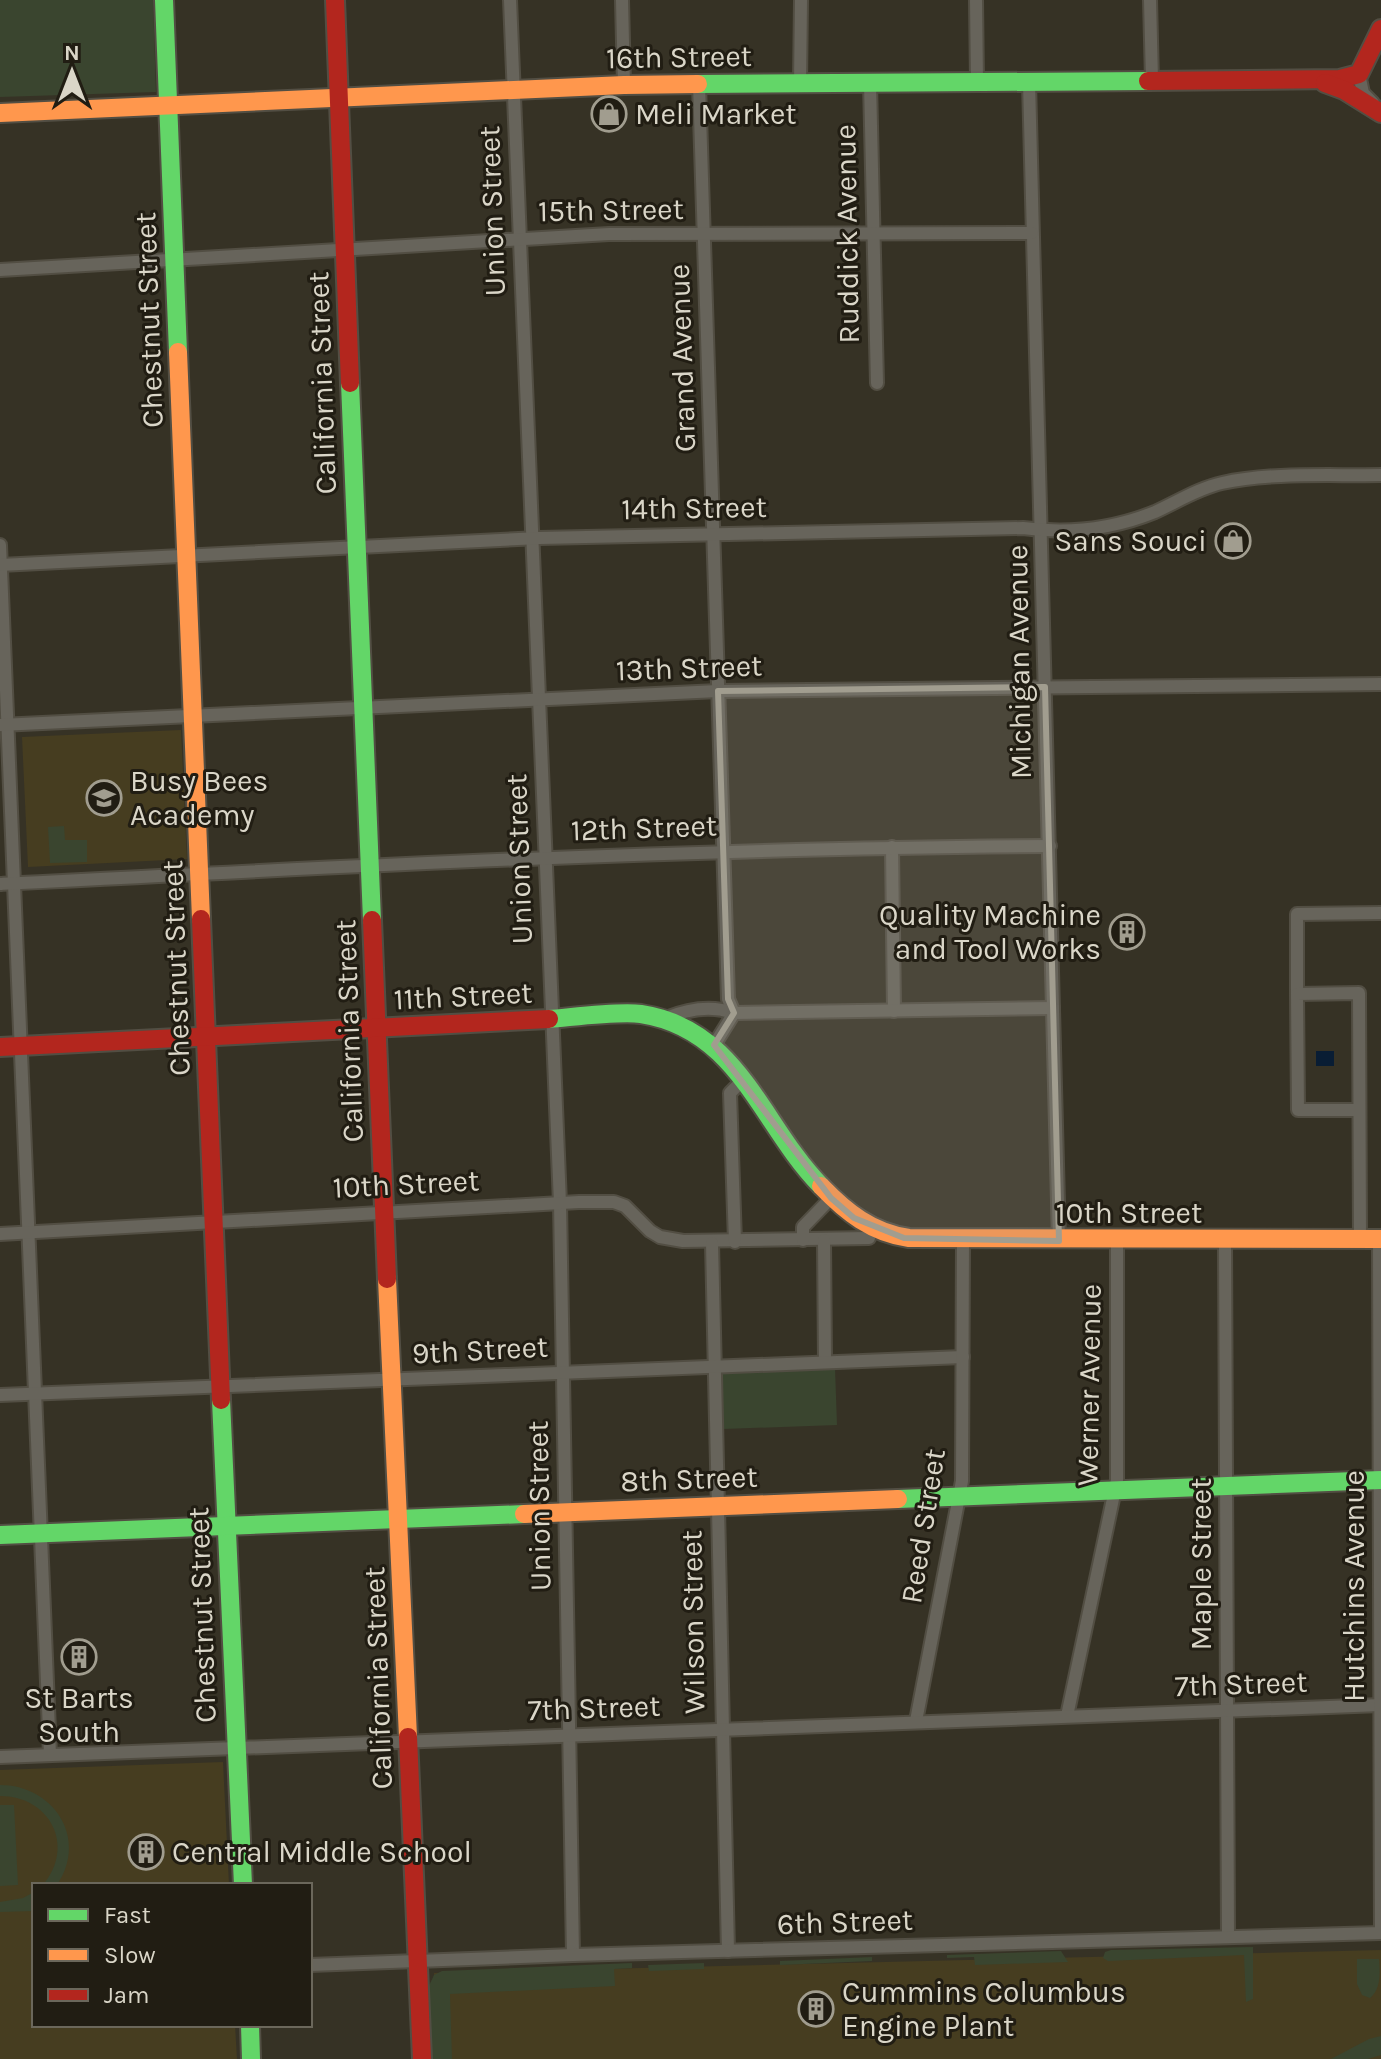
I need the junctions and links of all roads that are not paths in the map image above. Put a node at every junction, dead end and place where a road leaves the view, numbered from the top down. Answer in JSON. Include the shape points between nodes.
{"nodes":[{"id":1,"x":164,"y":0,"type":"edge"},
{"id":2,"x":335,"y":0,"type":"edge"},
{"id":3,"x":510,"y":0,"type":"edge"},
{"id":4,"x":622,"y":0,"type":"edge"},
{"id":5,"x":801,"y":0,"type":"edge"},
{"id":6,"x":976,"y":0,"type":"edge"},
{"id":7,"x":1150,"y":0,"type":"edge"},
{"id":8,"x":1381,"y":29,"type":"edge"},
{"id":9,"x":1359,"y":74,"type":"junction"},
{"id":10,"x":1315,"y":79,"type":"junction"},
{"id":11,"x":1152,"y":80,"type":"junction"},
{"id":12,"x":977,"y":82,"type":"junction"},
{"id":13,"x":1029,"y":82,"type":"junction"},
{"id":14,"x":870,"y":83,"type":"junction"},
{"id":15,"x":699,"y":84,"type":"junction"},
{"id":16,"x":800,"y":84,"type":"junction"},
{"id":17,"x":624,"y":85,"type":"junction"},
{"id":18,"x":513,"y":90,"type":"junction"},
{"id":19,"x":339,"y":99,"type":"junction"},
{"id":20,"x":169,"y":106,"type":"junction"},
{"id":21,"x":1381,"y":112,"type":"edge"},
{"id":22,"x":0,"y":113,"type":"edge"},
{"id":23,"x":873,"y":232,"type":"junction"},
{"id":24,"x":703,"y":233,"type":"junction"},
{"id":25,"x":1032,"y":233,"type":"junction"},
{"id":26,"x":519,"y":238,"type":"junction"},
{"id":27,"x":345,"y":249,"type":"junction"},
{"id":28,"x":175,"y":260,"type":"junction"},
{"id":29,"x":0,"y":270,"type":"edge"},
{"id":30,"x":877,"y":383,"type":"dead end"},
{"id":31,"x":1381,"y":475,"type":"edge"},
{"id":32,"x":1041,"y":530,"type":"junction"},
{"id":33,"x":714,"y":533,"type":"junction"},
{"id":34,"x":531,"y":538,"type":"junction"},
{"id":35,"x":0,"y":545,"type":"edge"},
{"id":36,"x":357,"y":548,"type":"junction"},
{"id":37,"x":187,"y":555,"type":"junction"},
{"id":38,"x":0,"y":565,"type":"edge"},
{"id":39,"x":1381,"y":684,"type":"edge"},
{"id":40,"x":1045,"y":687,"type":"junction"},
{"id":41,"x":718,"y":691,"type":"junction"},
{"id":42,"x":539,"y":699,"type":"junction"},
{"id":43,"x":363,"y":708,"type":"junction"},
{"id":44,"x":194,"y":715,"type":"junction"},
{"id":45,"x":4,"y":725,"type":"edge"},
{"id":46,"x":1050,"y":846,"type":"junction"},
{"id":47,"x":892,"y":847,"type":"junction"},
{"id":48,"x":723,"y":851,"type":"junction"},
{"id":49,"x":545,"y":857,"type":"junction"},
{"id":50,"x":370,"y":865,"type":"junction"},
{"id":51,"x":200,"y":874,"type":"junction"},
{"id":52,"x":7,"y":883,"type":"edge"},
{"id":53,"x":1381,"y":913,"type":"edge"},
{"id":54,"x":1297,"y":994,"type":"junction"},
{"id":55,"x":1053,"y":1008,"type":"junction"},
{"id":56,"x":894,"y":1011,"type":"junction"},
{"id":57,"x":734,"y":1013,"type":"junction"},
{"id":58,"x":666,"y":1018,"type":"junction"},
{"id":59,"x":552,"y":1019,"type":"junction"},
{"id":60,"x":378,"y":1028,"type":"junction"},
{"id":61,"x":207,"y":1036,"type":"junction"},
{"id":62,"x":714,"y":1045,"type":"junction"},
{"id":63,"x":20,"y":1046,"type":"junction"},
{"id":64,"x":0,"y":1047,"type":"edge"},
{"id":65,"x":744,"y":1079,"type":"junction"},
{"id":66,"x":1359,"y":1110,"type":"junction"},
{"id":67,"x":831,"y":1198,"type":"junction"},
{"id":68,"x":560,"y":1203,"type":"junction"},
{"id":69,"x":384,"y":1213,"type":"junction"},
{"id":70,"x":214,"y":1222,"type":"junction"},
{"id":71,"x":27,"y":1232,"type":"junction"},
{"id":72,"x":0,"y":1234,"type":"edge"},
{"id":73,"x":874,"y":1235,"type":"junction"},
{"id":74,"x":1373,"y":1239,"type":"edge"},
{"id":75,"x":803,"y":1240,"type":"junction"},
{"id":76,"x":824,"y":1240,"type":"junction"},
{"id":77,"x":963,"y":1240,"type":"junction"},
{"id":78,"x":1225,"y":1240,"type":"junction"},
{"id":79,"x":1059,"y":1241,"type":"junction"},
{"id":80,"x":1117,"y":1241,"type":"junction"},
{"id":81,"x":735,"y":1242,"type":"junction"},
{"id":82,"x":712,"y":1243,"type":"junction"},
{"id":83,"x":963,"y":1357,"type":"junction"},
{"id":84,"x":825,"y":1362,"type":"junction"},
{"id":85,"x":715,"y":1367,"type":"junction"},
{"id":86,"x":563,"y":1372,"type":"junction"},
{"id":87,"x":393,"y":1380,"type":"junction"},
{"id":88,"x":222,"y":1387,"type":"junction"},
{"id":89,"x":36,"y":1394,"type":"junction"},
{"id":90,"x":0,"y":1395,"type":"edge"},
{"id":91,"x":1380,"y":1480,"type":"edge"},
{"id":92,"x":1227,"y":1486,"type":"junction"},
{"id":93,"x":1115,"y":1491,"type":"junction"},
{"id":94,"x":958,"y":1497,"type":"junction"},
{"id":95,"x":718,"y":1506,"type":"junction"},
{"id":96,"x":564,"y":1512,"type":"junction"},
{"id":97,"x":400,"y":1519,"type":"junction"},
{"id":98,"x":227,"y":1526,"type":"junction"},
{"id":99,"x":41,"y":1534,"type":"junction"},
{"id":100,"x":0,"y":1535,"type":"edge"},
{"id":101,"x":1381,"y":1705,"type":"edge"},
{"id":102,"x":1228,"y":1710,"type":"junction"},
{"id":103,"x":1067,"y":1716,"type":"junction"},
{"id":104,"x":916,"y":1721,"type":"junction"},
{"id":105,"x":723,"y":1729,"type":"junction"},
{"id":106,"x":569,"y":1735,"type":"junction"},
{"id":107,"x":409,"y":1742,"type":"junction"},
{"id":108,"x":235,"y":1747,"type":"junction"},
{"id":109,"x":50,"y":1755,"type":"junction"},
{"id":110,"x":0,"y":1757,"type":"edge"},
{"id":111,"x":243,"y":1883,"type":"edge"},
{"id":112,"x":1381,"y":1933,"type":"edge"},
{"id":113,"x":1228,"y":1937,"type":"junction"},
{"id":114,"x":728,"y":1951,"type":"junction"},
{"id":115,"x":573,"y":1955,"type":"junction"},
{"id":116,"x":417,"y":1961,"type":"junction"},
{"id":117,"x":312,"y":1965,"type":"edge"},
{"id":118,"x":250,"y":2027,"type":"edge"},
{"id":119,"x":251,"y":2059,"type":"edge"},
{"id":120,"x":422,"y":2059,"type":"edge"}],
"edges":[{"from":1,"to":20,"type":"street","name":"Chestnut Street"},
{"from":2,"to":19,"type":"street","name":"California Street"},
{"from":3,"to":18,"type":"street","name":"Union Street"},
{"from":4,"to":17,"type":"street"},
{"from":5,"to":16,"type":"street"},
{"from":6,"to":12,"type":"street"},
{"from":7,"to":11,"type":"street"},
{"from":8,"to":9,"type":"street"},
{"from":9,"to":10,"type":"street","name":"16th Street"},
{"from":9,"to":21,"type":"street","via":[[1363,93]]},
{"from":10,"to":11,"type":"street","name":"16th Street"},
{"from":10,"to":21,"type":"street"},
{"from":11,"to":13,"type":"street","name":"16th Street"},
{"from":12,"to":13,"type":"street","name":"16th Street"},
{"from":12,"to":14,"type":"street","name":"16th Street"},
{"from":13,"to":25,"type":"street","name":"Michigan Avenue"},
{"from":14,"to":16,"type":"street","name":"16th Street"},
{"from":14,"to":23,"type":"street","name":"Ruddick Avenue"},
{"from":15,"to":16,"type":"street","name":"16th Street"},
{"from":15,"to":17,"type":"street","name":"16th Street"},
{"from":15,"to":24,"type":"street","name":"Grand Avenue"},
{"from":17,"to":18,"type":"street","name":"16th Street"},
{"from":18,"to":19,"type":"street","name":"16th Street"},
{"from":18,"to":26,"type":"street","name":"Union Street"},
{"from":19,"to":20,"type":"street","name":"16th Street"},
{"from":19,"to":27,"type":"street","name":"California Street"},
{"from":20,"to":22,"type":"street","name":"16th Street"},
{"from":20,"to":28,"type":"street","name":"Chestnut Street"},
{"from":23,"to":24,"type":"street","name":"15th Street"},
{"from":23,"to":25,"type":"street","name":"15th Street"},
{"from":23,"to":30,"type":"street","name":"Ruddick Avenue"},
{"from":24,"to":26,"type":"street","name":"15th Street"},
{"from":24,"to":33,"type":"street","name":"Grand Avenue"},
{"from":25,"to":32,"type":"street","name":"Michigan Avenue"},
{"from":26,"to":27,"type":"street","name":"15th Street"},
{"from":26,"to":34,"type":"street","name":"Union Street"},
{"from":27,"to":28,"type":"street","name":"15th Street"},
{"from":27,"to":36,"type":"street","name":"California Street"},
{"from":28,"to":29,"type":"street","name":"15th Street"},
{"from":28,"to":37,"type":"street","name":"Chestnut Street"},
{"from":31,"to":32,"type":"street","name":"14th Street","via":[[1223,483],[1126,521]]},
{"from":32,"to":33,"type":"street","name":"14th Street"},
{"from":32,"to":40,"type":"street","name":"Michigan Avenue"},
{"from":33,"to":34,"type":"street","name":"14th Street"},
{"from":33,"to":41,"type":"street","name":"Grand Avenue"},
{"from":34,"to":36,"type":"street","name":"14th Street"},
{"from":34,"to":42,"type":"street","name":"Union Street"},
{"from":35,"to":38,"type":"street"},
{"from":36,"to":37,"type":"street","name":"14th Street"},
{"from":36,"to":43,"type":"street","name":"California Street"},
{"from":37,"to":38,"type":"street","name":"14th Street"},
{"from":37,"to":44,"type":"street","name":"Chestnut Street"},
{"from":38,"to":45,"type":"street"},
{"from":39,"to":40,"type":"street","name":"13th Street"},
{"from":40,"to":41,"type":"street","name":"13th Street"},
{"from":40,"to":46,"type":"street","name":"Michigan Avenue"},
{"from":41,"to":42,"type":"street","name":"13th Street"},
{"from":41,"to":48,"type":"street","name":"Grand Avenue"},
{"from":42,"to":43,"type":"street","name":"13th Street"},
{"from":42,"to":49,"type":"street","name":"Union Street"},
{"from":43,"to":44,"type":"street","name":"13th Street"},
{"from":43,"to":50,"type":"street","name":"California Street"},
{"from":44,"to":45,"type":"street","name":"13th Street"},
{"from":44,"to":51,"type":"street","name":"Chestnut Street"},
{"from":45,"to":52,"type":"street"},
{"from":46,"to":47,"type":"street","name":"12th Street"},
{"from":46,"to":55,"type":"street","name":"Michigan Avenue"},
{"from":47,"to":48,"type":"street","name":"12th Street"},
{"from":47,"to":56,"type":"street"},
{"from":48,"to":49,"type":"street","name":"12th Street"},
{"from":48,"to":57,"type":"street","name":"Grand Avenue","via":[[728,999]]},
{"from":49,"to":50,"type":"street","name":"12th Street"},
{"from":49,"to":59,"type":"street","name":"Union Street"},
{"from":50,"to":51,"type":"street","name":"12th Street"},
{"from":50,"to":60,"type":"street","name":"California Street"},
{"from":51,"to":52,"type":"street","name":"12th Street"},
{"from":51,"to":61,"type":"street","name":"Chestnut Street"},
{"from":52,"to":63,"type":"street"},
{"from":53,"to":54,"type":"street","via":[[1297,914]]},
{"from":54,"to":66,"type":"street","via":[[1298,1110]]},
{"from":54,"to":66,"type":"street","name":"Hutchins Avenue","via":[[1359,993]]},
{"from":55,"to":56,"type":"street","name":"11th Street"},
{"from":55,"to":79,"type":"street","name":"Michigan Avenue"},
{"from":56,"to":57,"type":"street","name":"11th Street"},
{"from":57,"to":58,"type":"street","name":"11th Street","via":[[719,1008],[685,1010]]},
{"from":57,"to":62,"type":"street"},
{"from":58,"to":59,"type":"street","name":"11th Street","via":[[640,1014]]},
{"from":58,"to":62,"type":"street"},
{"from":59,"to":60,"type":"street","name":"11th Street"},
{"from":59,"to":68,"type":"street","name":"Union Street"},
{"from":60,"to":61,"type":"street","name":"11th Street"},
{"from":60,"to":69,"type":"street","name":"California Street"},
{"from":61,"to":63,"type":"street","name":"11th Street"},
{"from":61,"to":70,"type":"street","name":"Chestnut Street"},
{"from":62,"to":65,"type":"street"},
{"from":63,"to":64,"type":"street","name":"11th Street"},
{"from":63,"to":71,"type":"street"},
{"from":65,"to":67,"type":"street"},
{"from":65,"to":81,"type":"street","via":[[730,1093]]},
{"from":66,"to":74,"type":"street","name":"Hutchins Avenue"},
{"from":67,"to":73,"type":"street"},
{"from":67,"to":75,"type":"street","via":[[803,1227]]},
{"from":68,"to":69,"type":"street","name":"10th Street"},
{"from":68,"to":82,"type":"street","name":"10th Street","via":[[614,1202],[660,1237]]},
{"from":68,"to":86,"type":"street","name":"Union Street"},
{"from":69,"to":70,"type":"street","name":"10th Street"},
{"from":69,"to":87,"type":"street","name":"California Street"},
{"from":70,"to":71,"type":"street","name":"10th Street"},
{"from":70,"to":88,"type":"street","name":"Chestnut Street"},
{"from":71,"to":72,"type":"street","name":"10th Street"},
{"from":71,"to":89,"type":"street"},
{"from":73,"to":76,"type":"street","name":"10th Street"},
{"from":73,"to":77,"type":"street","name":"10th Street"},
{"from":74,"to":78,"type":"street","name":"10th Street"},
{"from":74,"to":91,"type":"street","name":"Hutchins Avenue"},
{"from":75,"to":76,"type":"street","name":"10th Street"},
{"from":75,"to":81,"type":"street","name":"10th Street"},
{"from":76,"to":84,"type":"street"},
{"from":77,"to":79,"type":"street","name":"10th Street"},
{"from":77,"to":83,"type":"street","name":"Reed Street"},
{"from":78,"to":80,"type":"street","name":"10th Street"},
{"from":78,"to":92,"type":"street","name":"Maple Street"},
{"from":79,"to":80,"type":"street","name":"10th Street"},
{"from":80,"to":93,"type":"street","name":"Werner Avenue"},
{"from":81,"to":82,"type":"street","name":"10th Street"},
{"from":82,"to":85,"type":"street","name":"Wilson Street"},
{"from":83,"to":84,"type":"street","name":"9th Street"},
{"from":83,"to":94,"type":"street","name":"Reed Street"},
{"from":84,"to":85,"type":"street","name":"9th Street"},
{"from":85,"to":86,"type":"street","name":"9th Street"},
{"from":85,"to":95,"type":"street","name":"Wilson Street"},
{"from":86,"to":87,"type":"street","name":"9th Street"},
{"from":86,"to":96,"type":"street","name":"Union Street"},
{"from":87,"to":88,"type":"street","name":"9th Street"},
{"from":87,"to":97,"type":"street","name":"California Street"},
{"from":88,"to":89,"type":"street","name":"9th Street"},
{"from":88,"to":98,"type":"street","name":"Chestnut Street"},
{"from":89,"to":90,"type":"street","name":"9th Street"},
{"from":89,"to":99,"type":"street"},
{"from":91,"to":92,"type":"street","name":"8th Street"},
{"from":91,"to":101,"type":"street","name":"Hutchins Avenue"},
{"from":92,"to":93,"type":"street","name":"8th Street"},
{"from":92,"to":102,"type":"street","name":"Maple Street"},
{"from":93,"to":94,"type":"street","name":"8th Street"},
{"from":93,"to":103,"type":"street","name":"Werner Avenue"},
{"from":94,"to":95,"type":"street","name":"8th Street"},
{"from":94,"to":104,"type":"street","name":"Reed Street"},
{"from":95,"to":96,"type":"street","name":"8th Street"},
{"from":95,"to":105,"type":"street","name":"Wilson Street"},
{"from":96,"to":97,"type":"street","name":"8th Street"},
{"from":96,"to":106,"type":"street","name":"Union Street"},
{"from":97,"to":98,"type":"street","name":"8th Street"},
{"from":97,"to":107,"type":"street","name":"California Street"},
{"from":98,"to":99,"type":"street","name":"8th Street"},
{"from":98,"to":108,"type":"street","name":"Chestnut Street"},
{"from":99,"to":100,"type":"street","name":"8th Street"},
{"from":99,"to":109,"type":"street"},
{"from":101,"to":102,"type":"street","name":"7th Street"},
{"from":101,"to":112,"type":"street","name":"Hutchins Avenue"},
{"from":102,"to":103,"type":"street","name":"7th Street"},
{"from":102,"to":113,"type":"street","name":"Maple Street"},
{"from":103,"to":104,"type":"street","name":"7th Street"},
{"from":104,"to":105,"type":"street","name":"7th Street"},
{"from":105,"to":106,"type":"street","name":"7th Street"},
{"from":105,"to":114,"type":"street","name":"Wilson Street"},
{"from":106,"to":107,"type":"street","name":"7th Street"},
{"from":106,"to":115,"type":"street","name":"Union Street"},
{"from":107,"to":108,"type":"street","name":"7th Street"},
{"from":107,"to":116,"type":"street","name":"California Street"},
{"from":108,"to":109,"type":"street","name":"7th Street"},
{"from":108,"to":111,"type":"street","name":"Chestnut Street"},
{"from":109,"to":110,"type":"street","name":"7th Street"},
{"from":112,"to":113,"type":"street","name":"6th Street"},
{"from":113,"to":114,"type":"street","name":"6th Street"},
{"from":114,"to":115,"type":"street","name":"6th Street"},
{"from":115,"to":116,"type":"street","name":"6th Street"},
{"from":116,"to":117,"type":"street","name":"6th Street"},
{"from":116,"to":120,"type":"street","name":"California Street"},
{"from":118,"to":119,"type":"street"}]}
